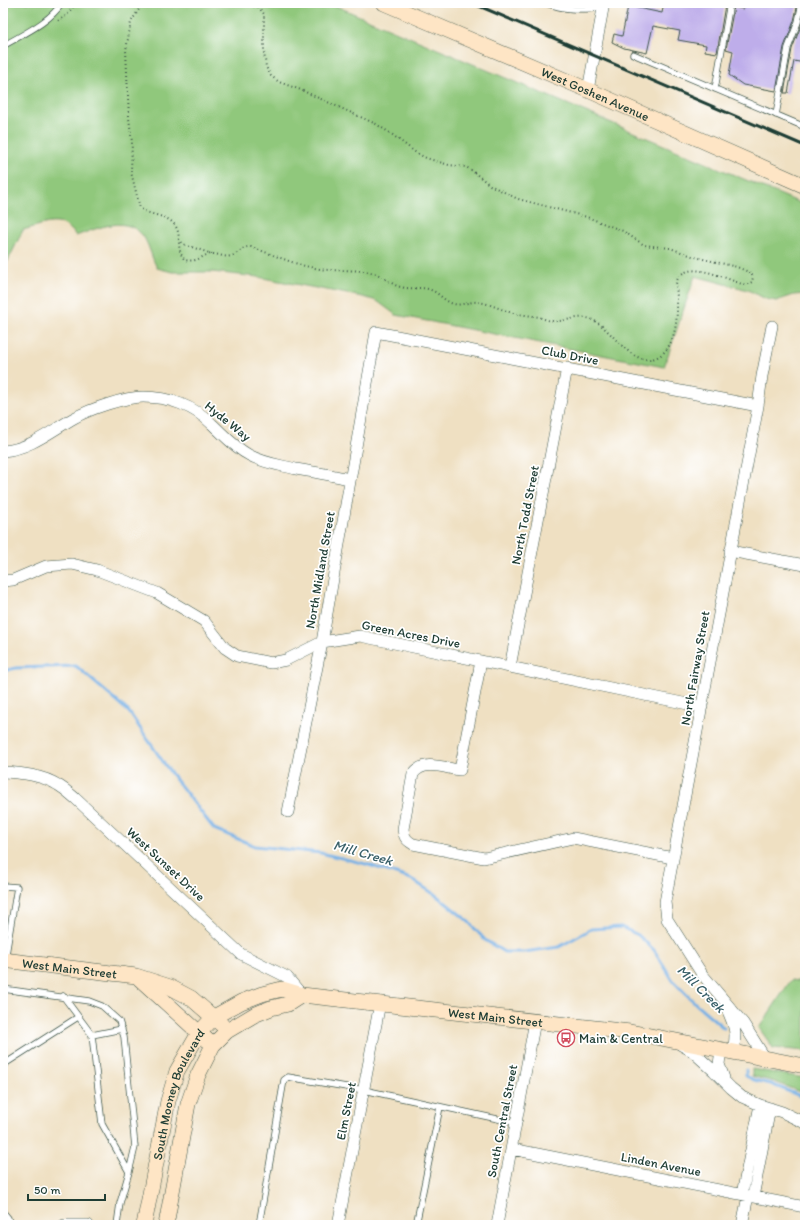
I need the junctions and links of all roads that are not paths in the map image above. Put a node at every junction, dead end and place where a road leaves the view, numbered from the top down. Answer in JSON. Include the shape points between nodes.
{"nodes":[{"id":1,"x":62,"y":3,"type":"edge"},
{"id":2,"x":384,"y":3,"type":"edge"},
{"id":3,"x":546,"y":3,"type":"edge"},
{"id":4,"x":730,"y":3,"type":"edge"},
{"id":5,"x":802,"y":3,"type":"edge"},
{"id":6,"x":603,"y":6,"type":"edge"},
{"id":7,"x":3,"y":46,"type":"edge"},
{"id":8,"x":633,"y":54,"type":"dead end"},
{"id":9,"x":715,"y":89,"type":"junction"},
{"id":10,"x":588,"y":90,"type":"junction"},
{"id":11,"x":776,"y":115,"type":"junction"},
{"id":12,"x":805,"y":127,"type":"edge"},
{"id":13,"x":805,"y":186,"type":"edge"},
{"id":14,"x":772,"y":326,"type":"dead end"},
{"id":15,"x":376,"y":332,"type":"joint"},
{"id":16,"x":566,"y":368,"type":"junction"},
{"id":17,"x":758,"y":406,"type":"junction"},
{"id":18,"x":3,"y":451,"type":"edge"},
{"id":19,"x":350,"y":479,"type":"junction"},
{"id":20,"x":730,"y":551,"type":"junction"},
{"id":21,"x":805,"y":565,"type":"edge"},
{"id":22,"x":3,"y":581,"type":"edge"},
{"id":23,"x":322,"y":642,"type":"junction"},
{"id":24,"x":481,"y":661,"type":"junction"},
{"id":25,"x":510,"y":667,"type":"junction"},
{"id":26,"x":702,"y":707,"type":"junction"},
{"id":27,"x":3,"y":772,"type":"edge"},
{"id":28,"x":288,"y":812,"type":"dead end"},
{"id":29,"x":672,"y":858,"type":"junction"},
{"id":30,"x":3,"y":886,"type":"edge"},
{"id":31,"x":4,"y":960,"type":"edge"},
{"id":32,"x":136,"y":976,"type":"junction"},
{"id":33,"x":3,"y":989,"type":"edge"},
{"id":34,"x":302,"y":995,"type":"junction"},
{"id":35,"x":63,"y":996,"type":"junction"},
{"id":36,"x":723,"y":999,"type":"junction"},
{"id":37,"x":380,"y":1003,"type":"junction"},
{"id":38,"x":78,"y":1017,"type":"junction"},
{"id":39,"x":214,"y":1017,"type":"junction"},
{"id":40,"x":535,"y":1021,"type":"junction"},
{"id":41,"x":122,"y":1029,"type":"junction"},
{"id":42,"x":227,"y":1030,"type":"junction"},
{"id":43,"x":199,"y":1033,"type":"junction"},
{"id":44,"x":92,"y":1034,"type":"junction"},
{"id":45,"x":671,"y":1040,"type":"junction"},
{"id":46,"x":213,"y":1045,"type":"junction"},
{"id":47,"x":727,"y":1051,"type":"junction"},
{"id":48,"x":765,"y":1058,"type":"junction"},
{"id":49,"x":3,"y":1065,"type":"edge"},
{"id":50,"x":805,"y":1066,"type":"edge"},
{"id":51,"x":731,"y":1088,"type":"junction"},
{"id":52,"x":364,"y":1090,"type":"junction"},
{"id":53,"x":440,"y":1107,"type":"junction"},
{"id":54,"x":765,"y":1107,"type":"junction"},
{"id":55,"x":517,"y":1123,"type":"junction"},
{"id":56,"x":805,"y":1123,"type":"edge"},
{"id":57,"x":512,"y":1149,"type":"junction"},
{"id":58,"x":129,"y":1172,"type":"junction"},
{"id":59,"x":748,"y":1195,"type":"junction"},
{"id":60,"x":805,"y":1207,"type":"edge"},
{"id":61,"x":3,"y":1212,"type":"edge"},
{"id":62,"x":9,"y":1225,"type":"edge"},
{"id":63,"x":64,"y":1225,"type":"edge"},
{"id":64,"x":88,"y":1225,"type":"edge"},
{"id":65,"x":117,"y":1225,"type":"edge"},
{"id":66,"x":144,"y":1225,"type":"edge"},
{"id":67,"x":166,"y":1225,"type":"edge"},
{"id":68,"x":258,"y":1225,"type":"edge"},
{"id":69,"x":338,"y":1225,"type":"edge"},
{"id":70,"x":416,"y":1225,"type":"edge"},
{"id":71,"x":499,"y":1225,"type":"edge"},
{"id":72,"x":742,"y":1225,"type":"edge"}],
"edges":[{"from":1,"to":7,"type":"lane","via":[[43,22]]},
{"from":2,"to":10,"type":"street","name":"West Goshen Avenue"},
{"from":3,"to":6,"type":"lane","via":[[568,10]]},
{"from":4,"to":9,"type":"lane"},
{"from":5,"to":11,"type":"lane","via":[[788,48]]},
{"from":6,"to":10,"type":"street"},
{"from":8,"to":9,"type":"lane"},
{"from":9,"to":11,"type":"lane"},
{"from":10,"to":13,"type":"street","name":"West Goshen Avenue"},
{"from":11,"to":12,"type":"lane"},
{"from":14,"to":17,"type":"street","name":"North Fairway Street"},
{"from":15,"to":16,"type":"street","name":"Club Drive"},
{"from":15,"to":19,"type":"street","name":"North Midland Street"},
{"from":16,"to":17,"type":"street","name":"Club Drive"},
{"from":16,"to":25,"type":"street","name":"North Todd Street"},
{"from":17,"to":20,"type":"street","name":"North Fairway Street"},
{"from":18,"to":19,"type":"street","name":"Hyde Way","via":[[26,446],[75,417],[116,401],[143,397],[171,400],[189,407],[250,456],[272,464]]},
{"from":19,"to":23,"type":"street","name":"North Midland Street"},
{"from":20,"to":21,"type":"street"},
{"from":20,"to":26,"type":"street","name":"North Fairway Street"},
{"from":22,"to":23,"type":"street","name":"Green Acres Drive","via":[[13,580],[46,566],[72,564],[97,570],[157,593],[204,621],[225,648],[237,656],[271,663],[292,657]]},
{"from":23,"to":24,"type":"street","name":"Green Acres Drive","via":[[360,636]]},
{"from":23,"to":28,"type":"street","name":"North Midland Street"},
{"from":24,"to":25,"type":"street","name":"Green Acres Drive"},
{"from":24,"to":29,"type":"street","via":[[460,770],[430,765],[422,766],[413,774],[403,829],[408,841],[484,858],[573,838]]},
{"from":25,"to":26,"type":"street","name":"Green Acres Drive"},
{"from":26,"to":29,"type":"street","name":"North Fairway Street"},
{"from":27,"to":34,"type":"street","name":"West Sunset Drive","via":[[18,772],[44,778],[64,789],[241,954],[287,977]]},
{"from":29,"to":36,"type":"street","name":"North Fairway Street","via":[[665,902],[667,919],[702,974]]},
{"from":30,"to":31,"type":"lane","via":[[17,887]]},
{"from":31,"to":32,"type":"street","name":"West Main Street"},
{"from":32,"to":39,"type":"street","name":"West Main Street","via":[[170,987],[191,998]]},
{"from":32,"to":43,"type":"street","name":"West Main Street"},
{"from":33,"to":35,"type":"lane"},
{"from":34,"to":37,"type":"street","name":"West Main Street"},
{"from":34,"to":39,"type":"street","name":"West Main Street","via":[[282,989],[241,1002]]},
{"from":34,"to":42,"type":"street","via":[[288,1004],[254,1015]]},
{"from":35,"to":38,"type":"lane"},
{"from":35,"to":41,"type":"lane","via":[[102,1006],[119,1021]]},
{"from":36,"to":47,"type":"street","name":"North Fairway Street","via":[[736,1038]]},
{"from":36,"to":48,"type":"street","name":"North Fairway Street","via":[[744,1023]]},
{"from":37,"to":40,"type":"street","name":"West Main Street"},
{"from":37,"to":52,"type":"street","name":"Elm Street"},
{"from":38,"to":44,"type":"lane"},
{"from":38,"to":49,"type":"lane"},
{"from":39,"to":42,"type":"street","name":"West Main Street"},
{"from":39,"to":43,"type":"street","name":"South Mooney Boulevard"},
{"from":40,"to":45,"type":"street","name":"West Main Street","via":[[630,1032]]},
{"from":40,"to":55,"type":"street","name":"South Central Street"},
{"from":41,"to":44,"type":"lane"},
{"from":41,"to":58,"type":"lane","via":[[134,1147]]},
{"from":42,"to":46,"type":"street"},
{"from":43,"to":46,"type":"street","name":"West Main Street"},
{"from":43,"to":66,"type":"street","name":"South Mooney Boulevard","via":[[177,1071],[168,1101]]},
{"from":44,"to":58,"type":"lane","via":[[102,1124]]},
{"from":45,"to":47,"type":"street","name":"West Main Street"},
{"from":45,"to":51,"type":"street","via":[[692,1052]]},
{"from":46,"to":67,"type":"street","name":"South Mooney Boulevard","via":[[198,1075],[188,1104]]},
{"from":47,"to":48,"type":"street","name":"West Main Street"},
{"from":47,"to":51,"type":"street","name":"North Fairway Street","via":[[720,1068]]},
{"from":48,"to":50,"type":"street","name":"West Main Street"},
{"from":51,"to":54,"type":"street","via":[[742,1097]]},
{"from":52,"to":53,"type":"lane"},
{"from":52,"to":68,"type":"lane","via":[[288,1077],[284,1080]]},
{"from":52,"to":69,"type":"street","name":"Elm Street"},
{"from":53,"to":55,"type":"lane"},
{"from":53,"to":70,"type":"lane"},
{"from":54,"to":56,"type":"street"},
{"from":54,"to":59,"type":"street"},
{"from":55,"to":57,"type":"street","name":"South Central Street"},
{"from":57,"to":59,"type":"street","name":"Linden Avenue"},
{"from":57,"to":71,"type":"street","name":"South Central Street"},
{"from":58,"to":65,"type":"lane"},
{"from":59,"to":60,"type":"street","name":"Linden Avenue"},
{"from":59,"to":72,"type":"street"},
{"from":61,"to":62,"type":"lane","via":[[8,1218]]},
{"from":63,"to":64,"type":"street"}]}
